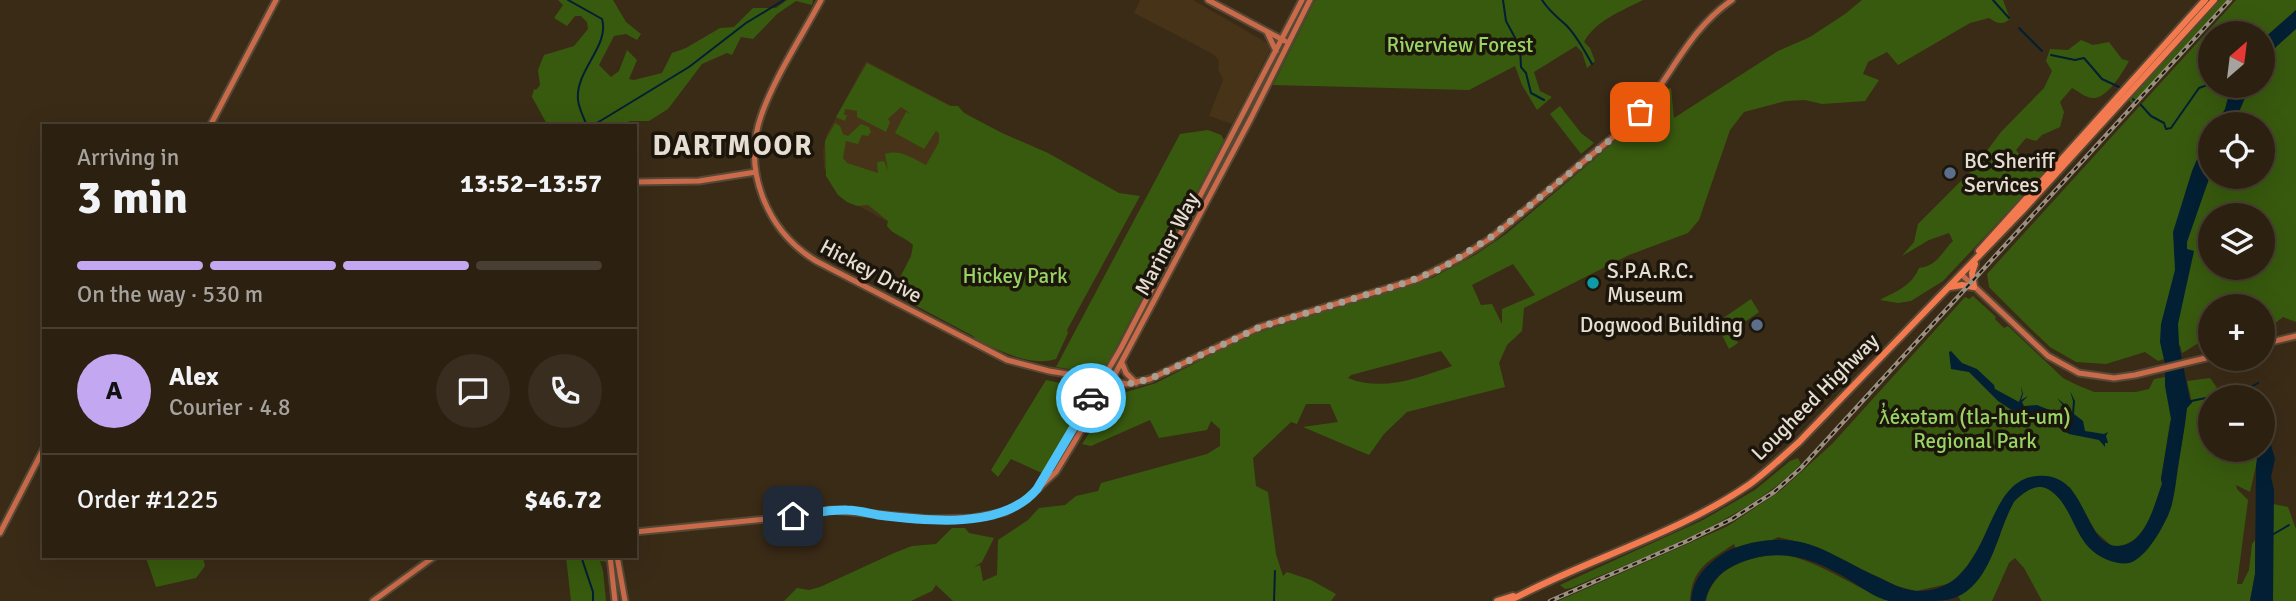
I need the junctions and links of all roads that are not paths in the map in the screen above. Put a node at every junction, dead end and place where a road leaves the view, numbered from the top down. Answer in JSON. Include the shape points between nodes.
{"nodes":[{"id":1,"x":276,"y":0,"type":"edge"},
{"id":2,"x":821,"y":0,"type":"edge"},
{"id":3,"x":1208,"y":0,"type":"edge"},
{"id":4,"x":1302,"y":0,"type":"edge"},
{"id":5,"x":1310,"y":0,"type":"edge"},
{"id":6,"x":1732,"y":0,"type":"edge"},
{"id":7,"x":2205,"y":0,"type":"edge"},
{"id":8,"x":2214,"y":0,"type":"edge"},
{"id":9,"x":1288,"y":28,"type":"junction"},
{"id":10,"x":1267,"y":32,"type":"junction"},
{"id":11,"x":1282,"y":40,"type":"junction"},
{"id":12,"x":1289,"y":43,"type":"junction"},
{"id":13,"x":1276,"y":51,"type":"junction"},
{"id":14,"x":211,"y":124,"type":"edge"},
{"id":15,"x":756,"y":172,"type":"junction"},
{"id":16,"x":637,"y":182,"type":"edge"},
{"id":17,"x":1977,"y":260,"type":"junction"},
{"id":18,"x":1961,"y":274,"type":"junction"},
{"id":19,"x":1948,"y":287,"type":"junction"},
{"id":20,"x":1974,"y":287,"type":"junction"},
{"id":21,"x":2296,"y":336,"type":"edge"},
{"id":22,"x":2275,"y":341,"type":"edge"},
{"id":23,"x":2198,"y":360,"type":"edge"},
{"id":24,"x":1122,"y":362,"type":"junction"},
{"id":25,"x":1085,"y":377,"type":"junction"},
{"id":26,"x":1102,"y":380,"type":"junction"},
{"id":27,"x":1110,"y":382,"type":"junction"},
{"id":28,"x":1136,"y":383,"type":"junction"},
{"id":29,"x":1092,"y":398,"type":"junction"},
{"id":30,"x":42,"y":452,"type":"edge"},
{"id":31,"x":1035,"y":492,"type":"junction"},
{"id":32,"x":637,"y":532,"type":"edge"},
{"id":33,"x":0,"y":533,"type":"edge"},
{"id":34,"x":432,"y":558,"type":"edge"},
{"id":35,"x":610,"y":558,"type":"edge"},
{"id":36,"x":617,"y":558,"type":"edge"},
{"id":37,"x":1525,"y":592,"type":"junction"},
{"id":38,"x":373,"y":601,"type":"edge"},
{"id":39,"x":615,"y":601,"type":"edge"},
{"id":40,"x":625,"y":601,"type":"edge"},
{"id":41,"x":1497,"y":601,"type":"edge"},
{"id":42,"x":1509,"y":601,"type":"edge"}],
"edges":[{"from":1,"to":14,"type":"main road"},
{"from":2,"to":15,"type":"main road","name":"Hickey Drive","via":[[762,114],[755,144]]},
{"from":3,"to":10,"type":"main road"},
{"from":4,"to":9,"type":"main road","name":"Mariner Way"},
{"from":5,"to":12,"type":"main road","name":"Mariner Way"},
{"from":6,"to":28,"type":"main road","via":[[1696,32],[1629,124],[1468,253],[1418,278],[1253,329]]},
{"from":7,"to":18,"type":"main road","name":"Lougheed Highway"},
{"from":8,"to":17,"type":"main road","name":"Lougheed Highway"},
{"from":9,"to":10,"type":"main road"},
{"from":9,"to":11,"type":"main road","name":"Mariner Way"},
{"from":10,"to":11,"type":"main road"},
{"from":10,"to":13,"type":"main road"},
{"from":11,"to":12,"type":"main road"},
{"from":11,"to":13,"type":"main road","name":"Mariner Way"},
{"from":12,"to":24,"type":"main road","name":"Mariner Way"},
{"from":13,"to":26,"type":"main road","name":"Mariner Way"},
{"from":15,"to":16,"type":"main road","via":[[704,180]]},
{"from":15,"to":25,"type":"main road","name":"Hickey Drive","via":[[772,219],[812,259],[1003,359]]},
{"from":17,"to":18,"type":"main road","name":"Lougheed Highway"},
{"from":17,"to":20,"type":"main road","via":[[1972,273]]},
{"from":18,"to":19,"type":"main road","name":"Lougheed Highway"},
{"from":18,"to":20,"type":"main road"},
{"from":19,"to":20,"type":"main road"},
{"from":19,"to":37,"type":"main road","name":"Lougheed Highway","via":[[1799,442],[1751,483],[1683,521]]},
{"from":20,"to":23,"type":"main road","via":[[2040,349],[2069,369],[2114,378]]},
{"from":21,"to":22,"type":"main road"},
{"from":24,"to":27,"type":"main road","name":"Mariner Way"},
{"from":24,"to":28,"type":"main road"},
{"from":25,"to":26,"type":"main road","name":"Hickey Drive"},
{"from":25,"to":29,"type":"main road"},
{"from":26,"to":27,"type":"main road","name":"Hickey Drive"},
{"from":26,"to":29,"type":"main road","name":"Mariner Way"},
{"from":27,"to":28,"type":"main road","name":"Hickey Drive"},
{"from":27,"to":31,"type":"main road","name":"Mariner Way","via":[[1058,469]]},
{"from":29,"to":31,"type":"main road","name":"Mariner Way"},
{"from":30,"to":33,"type":"main road"},
{"from":31,"to":32,"type":"main road","name":"Mariner Way","via":[[1005,512],[971,518],[835,510]]},
{"from":34,"to":38,"type":"main road"},
{"from":35,"to":39,"type":"main road"},
{"from":36,"to":40,"type":"main road"},
{"from":37,"to":41,"type":"main road","name":"Lougheed Highway"},
{"from":37,"to":42,"type":"main road","name":"Lougheed Highway"}]}
